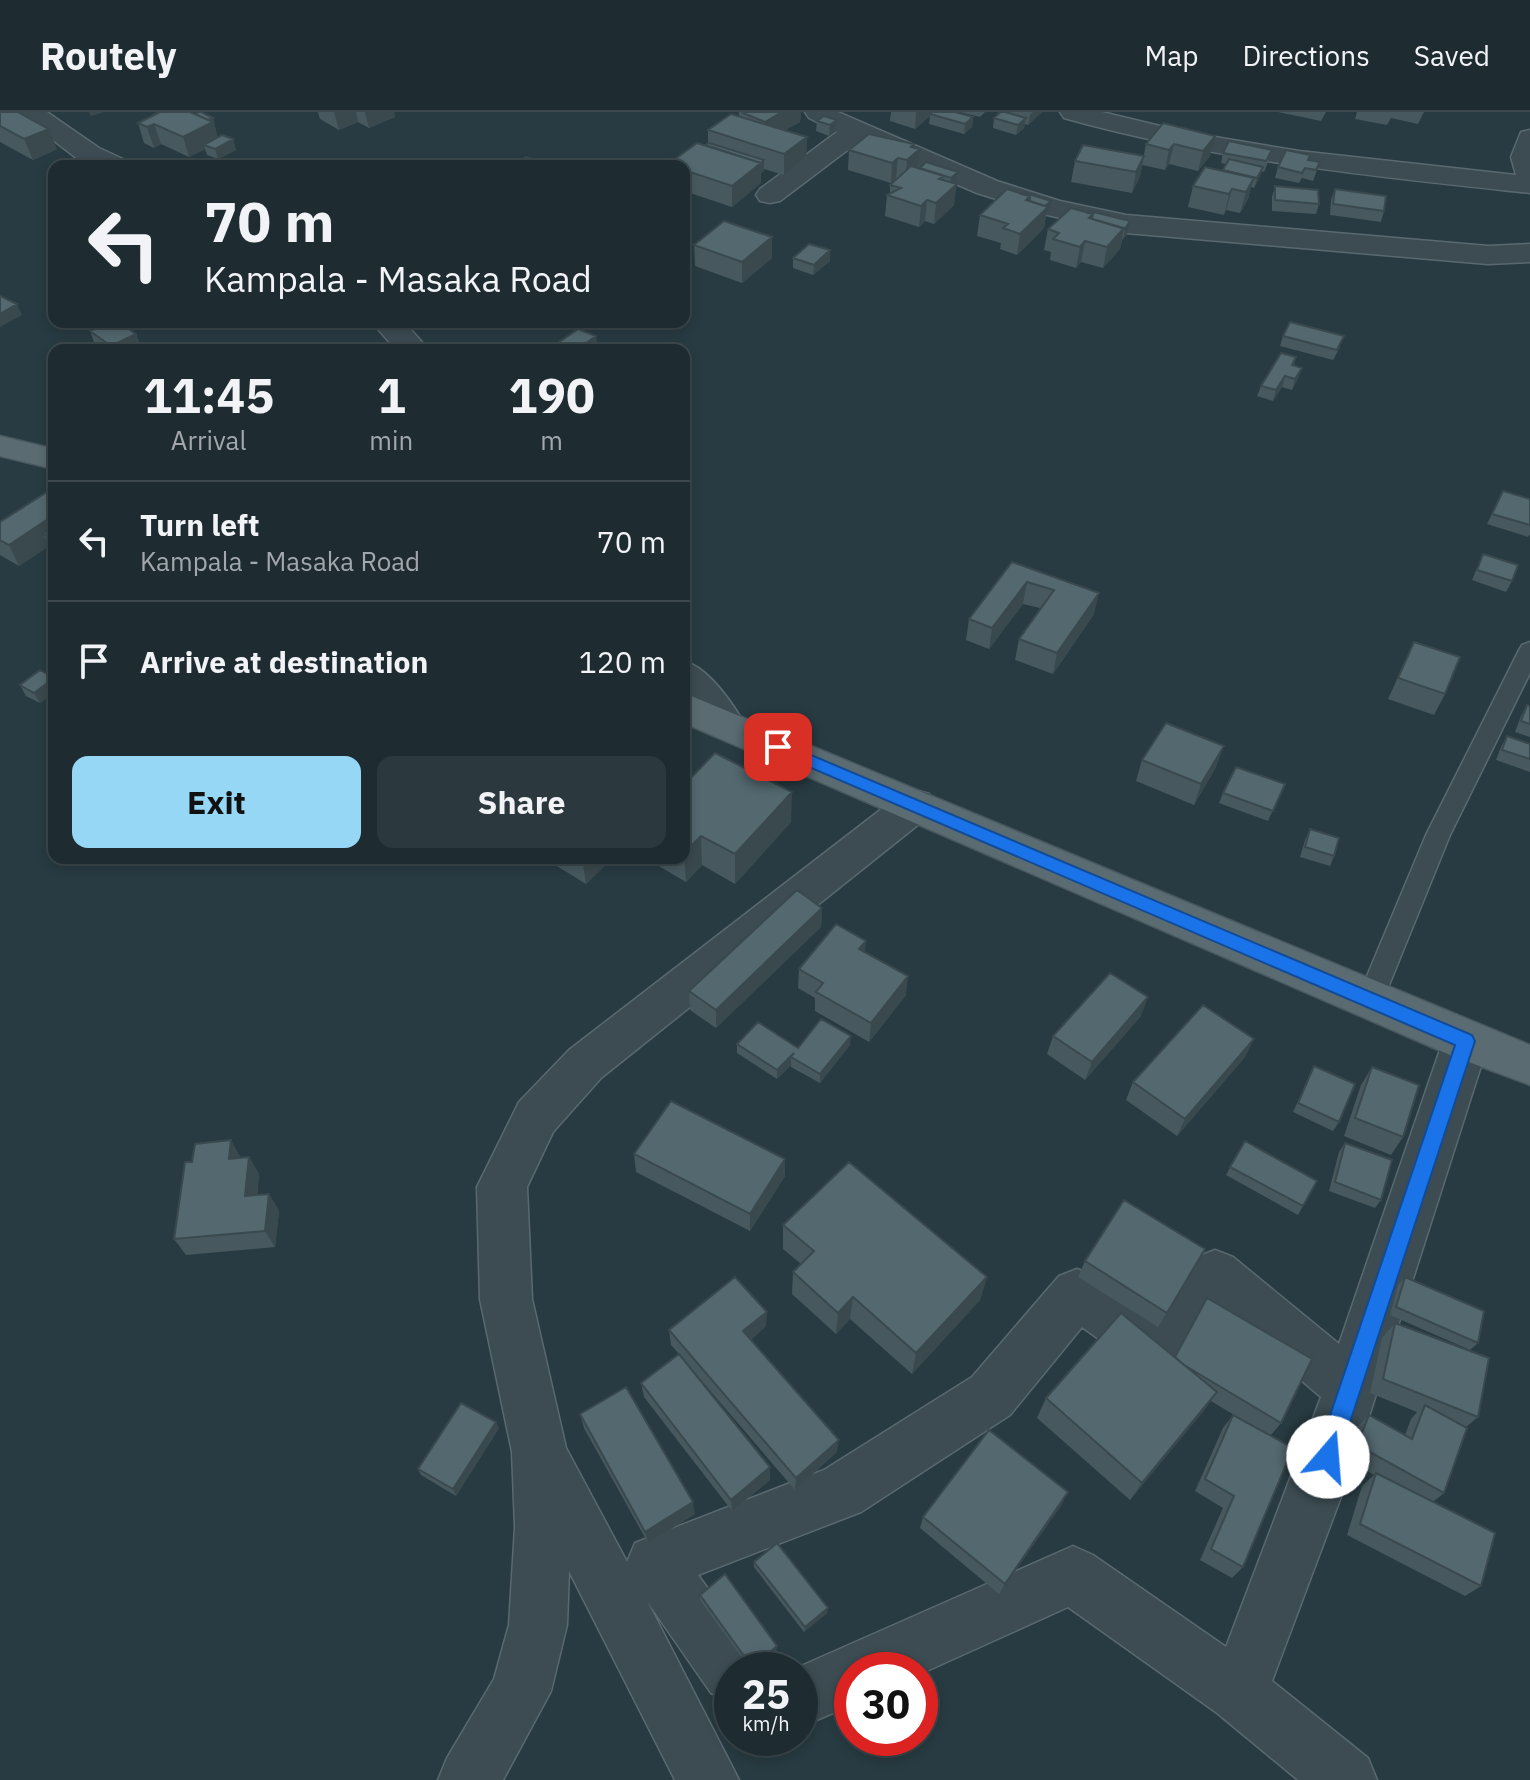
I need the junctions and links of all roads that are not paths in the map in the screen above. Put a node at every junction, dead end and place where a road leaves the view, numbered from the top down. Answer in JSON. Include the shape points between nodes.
{"nodes":[{"id":1,"x":30,"y":112,"type":"edge"},
{"id":2,"x":818,"y":112,"type":"edge"},
{"id":3,"x":1073,"y":112,"type":"edge"},
{"id":4,"x":855,"y":131,"type":"junction"},
{"id":5,"x":1530,"y":138,"type":"edge"},
{"id":6,"x":102,"y":160,"type":"edge"},
{"id":7,"x":1530,"y":177,"type":"edge"},
{"id":8,"x":1530,"y":185,"type":"edge"},
{"id":9,"x":770,"y":195,"type":"dead end"},
{"id":10,"x":1530,"y":226,"type":"edge"},
{"id":11,"x":1530,"y":253,"type":"edge"},
{"id":12,"x":393,"y":328,"type":"edge"},
{"id":13,"x":407,"y":344,"type":"edge"},
{"id":14,"x":0,"y":446,"type":"edge"},
{"id":15,"x":48,"y":458,"type":"edge"},
{"id":16,"x":1530,"y":650,"type":"edge"},
{"id":17,"x":690,"y":681,"type":"edge"},
{"id":18,"x":690,"y":709,"type":"edge"},
{"id":19,"x":724,"y":723,"type":"junction"},
{"id":20,"x":915,"y":805,"type":"junction"},
{"id":21,"x":1370,"y":1000,"type":"junction"},
{"id":22,"x":1466,"y":1041,"type":"junction"},
{"id":23,"x":1530,"y":1065,"type":"edge"},
{"id":24,"x":1351,"y":1388,"type":"junction"},
{"id":25,"x":539,"y":1452,"type":"junction"},
{"id":26,"x":718,"y":1652,"type":"edge"},
{"id":27,"x":901,"y":1652,"type":"edge"},
{"id":28,"x":1238,"y":1692,"type":"junction"},
{"id":29,"x":469,"y":1780,"type":"edge"},
{"id":30,"x":708,"y":1780,"type":"edge"},
{"id":31,"x":1346,"y":1780,"type":"edge"}],
"edges":[{"from":1,"to":6,"type":"street"},
{"from":2,"to":4,"type":"street"},
{"from":3,"to":8,"type":"street","via":[[1296,159]]},
{"from":4,"to":9,"type":"street"},
{"from":4,"to":11,"type":"street","via":[[987,187],[1126,224],[1488,255]]},
{"from":5,"to":7,"type":"street","via":[[1524,157]]},
{"from":10,"to":11,"type":"street"},
{"from":12,"to":13,"type":"street"},
{"from":14,"to":15,"type":"main road"},
{"from":16,"to":21,"type":"lane","via":[[1438,835]]},
{"from":17,"to":19,"type":"street"},
{"from":18,"to":19,"type":"main road"},
{"from":19,"to":20,"type":"main road"},
{"from":20,"to":21,"type":"main road"},
{"from":20,"to":25,"type":"street","via":[[585,1064],[536,1117],[502,1187],[506,1299]]},
{"from":21,"to":22,"type":"main road"},
{"from":22,"to":23,"type":"main road"},
{"from":22,"to":24,"type":"street"},
{"from":24,"to":26,"type":"street","via":[[1215,1274],[1168,1357],[1077,1293],[991,1396],[854,1484],[655,1563]]},
{"from":24,"to":28,"type":"street"},
{"from":25,"to":29,"type":"street","via":[[543,1527],[538,1625],[521,1691]]},
{"from":25,"to":30,"type":"street"},
{"from":27,"to":28,"type":"street","via":[[1073,1575]]},
{"from":28,"to":31,"type":"street"}]}
